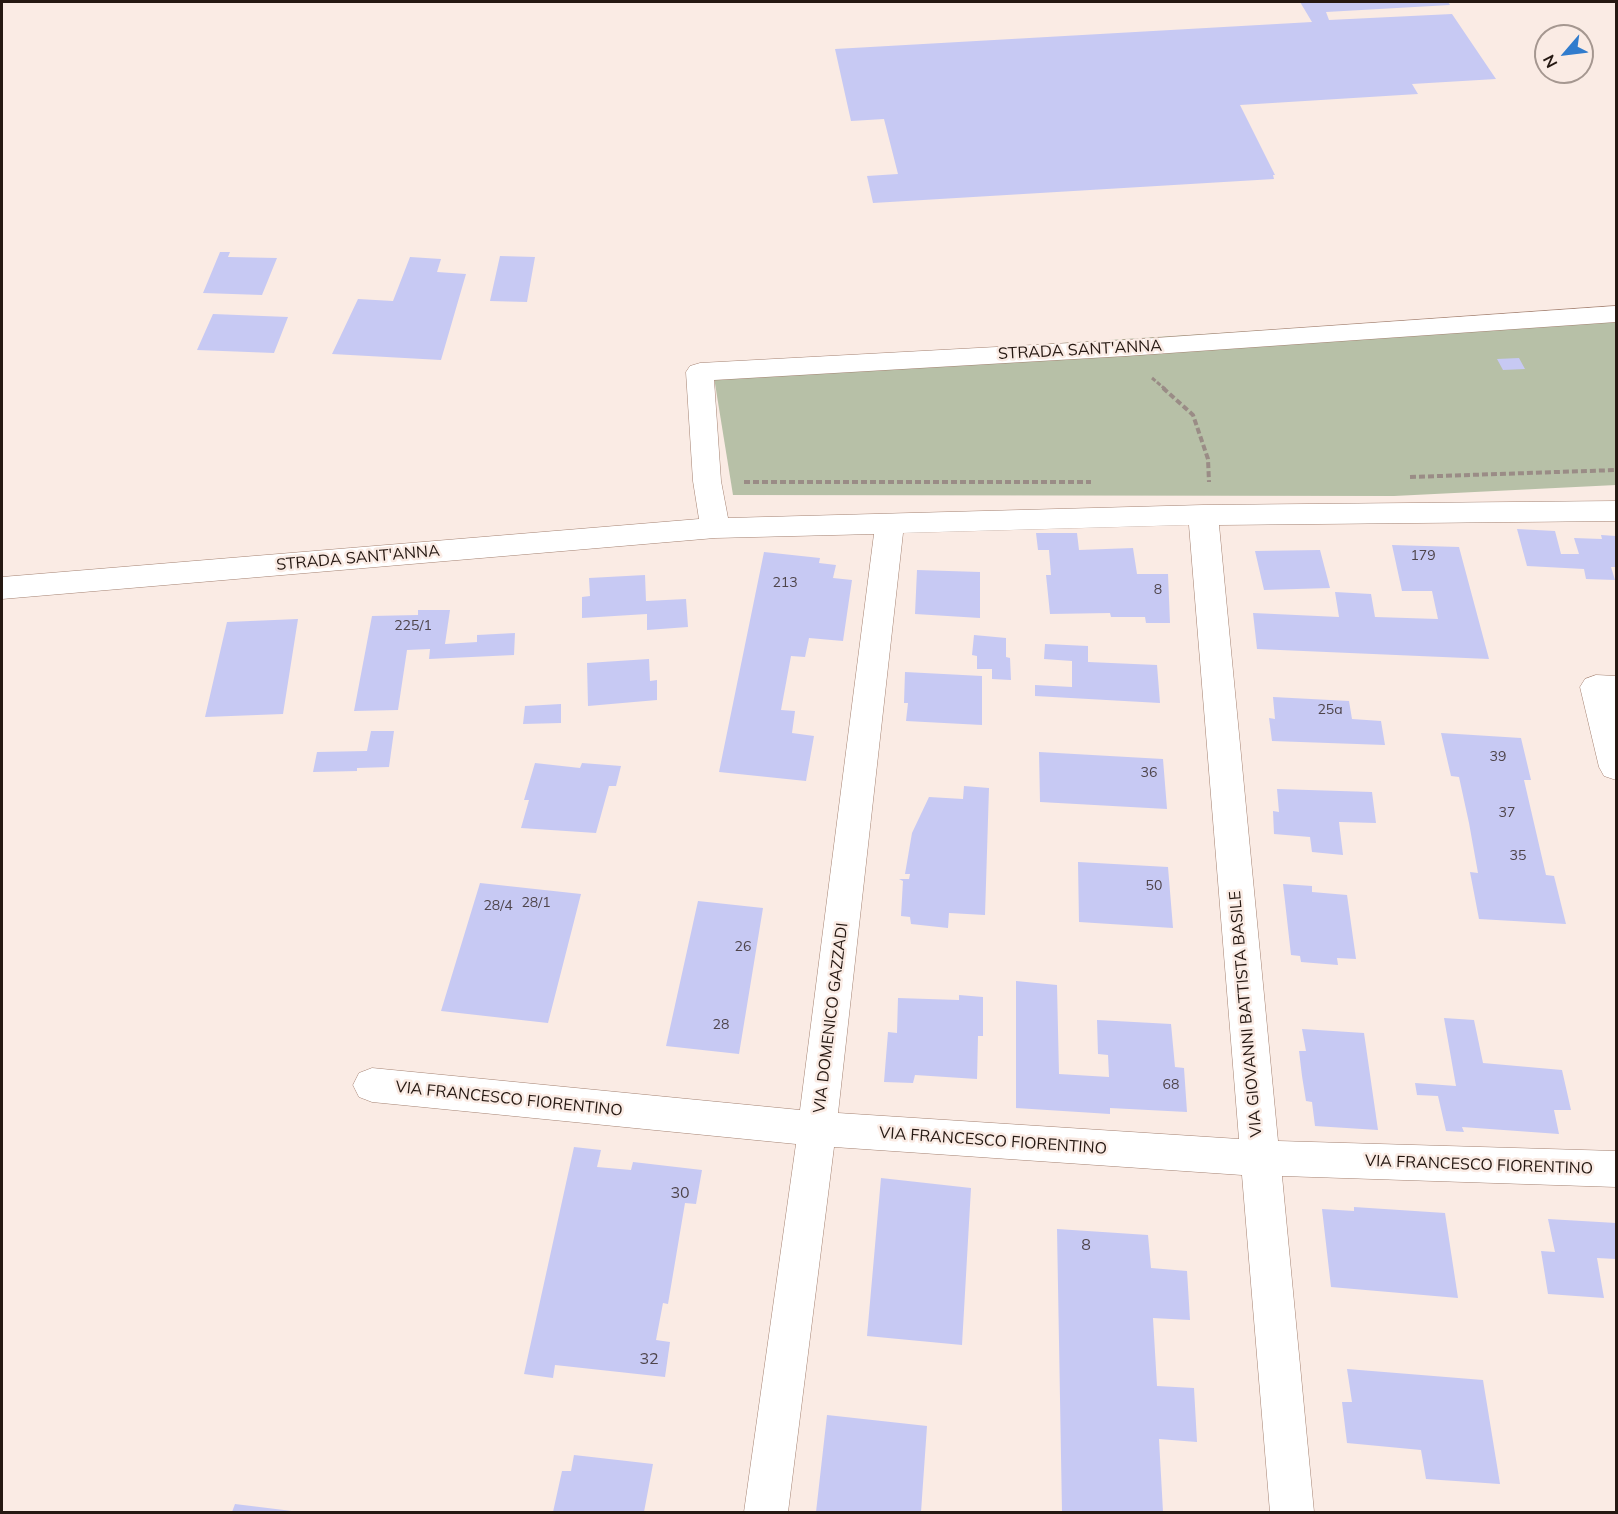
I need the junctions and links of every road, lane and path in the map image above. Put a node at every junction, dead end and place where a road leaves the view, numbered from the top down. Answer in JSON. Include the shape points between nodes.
{"nodes":[{"id":1,"x":1617,"y":314,"type":"edge"},
{"id":2,"x":1126,"y":348,"type":"junction"},
{"id":3,"x":1206,"y":499,"type":"junction"},
{"id":4,"x":1617,"y":511,"type":"edge"},
{"id":5,"x":890,"y":522,"type":"junction"},
{"id":6,"x":715,"y":528,"type":"junction"},
{"id":7,"x":2,"y":588,"type":"edge"},
{"id":8,"x":1617,"y":688,"type":"edge"},
{"id":9,"x":1617,"y":767,"type":"edge"},
{"id":10,"x":372,"y":1085,"type":"dead end"},
{"id":11,"x":817,"y":1129,"type":"junction"},
{"id":12,"x":1259,"y":1158,"type":"junction"},
{"id":13,"x":1617,"y":1169,"type":"edge"},
{"id":14,"x":766,"y":1512,"type":"edge"},
{"id":15,"x":1292,"y":1512,"type":"edge"}],
"edges":[{"from":1,"to":2,"type":"street","name":"STRADA SANT'ANNA"},
{"from":2,"to":3,"type":"path","via":[[1138,367],[1193,415],[1208,459]]},
{"from":2,"to":6,"type":"street","name":"STRADA SANT'ANNA","via":[[700,372],[707,482]]},
{"from":3,"to":4,"type":"street","name":"STRADA SANT'ANNA"},
{"from":3,"to":5,"type":"street","name":"STRADA SANT'ANNA"},
{"from":3,"to":12,"type":"street","name":"VIA GIOVANNI BATTISTA BASILE"},
{"from":5,"to":6,"type":"street","name":"STRADA SANT'ANNA"},
{"from":5,"to":11,"type":"street","name":"VIA DOMENICO GAZZADI"},
{"from":6,"to":7,"type":"street","name":"STRADA SANT'ANNA"},
{"from":8,"to":9,"type":"street","via":[[1596,687]]},
{"from":10,"to":11,"type":"street","name":"VIA FRANCESCO FIORENTINO"},
{"from":11,"to":12,"type":"street","name":"VIA FRANCESCO FIORENTINO"},
{"from":11,"to":14,"type":"street","name":"VIA DOMENICO GAZZADI"},
{"from":12,"to":13,"type":"street","name":"VIA FRANCESCO FIORENTINO"},
{"from":12,"to":15,"type":"street","name":"VIA GIOVANNI BATTISTA BASILE"}]}
